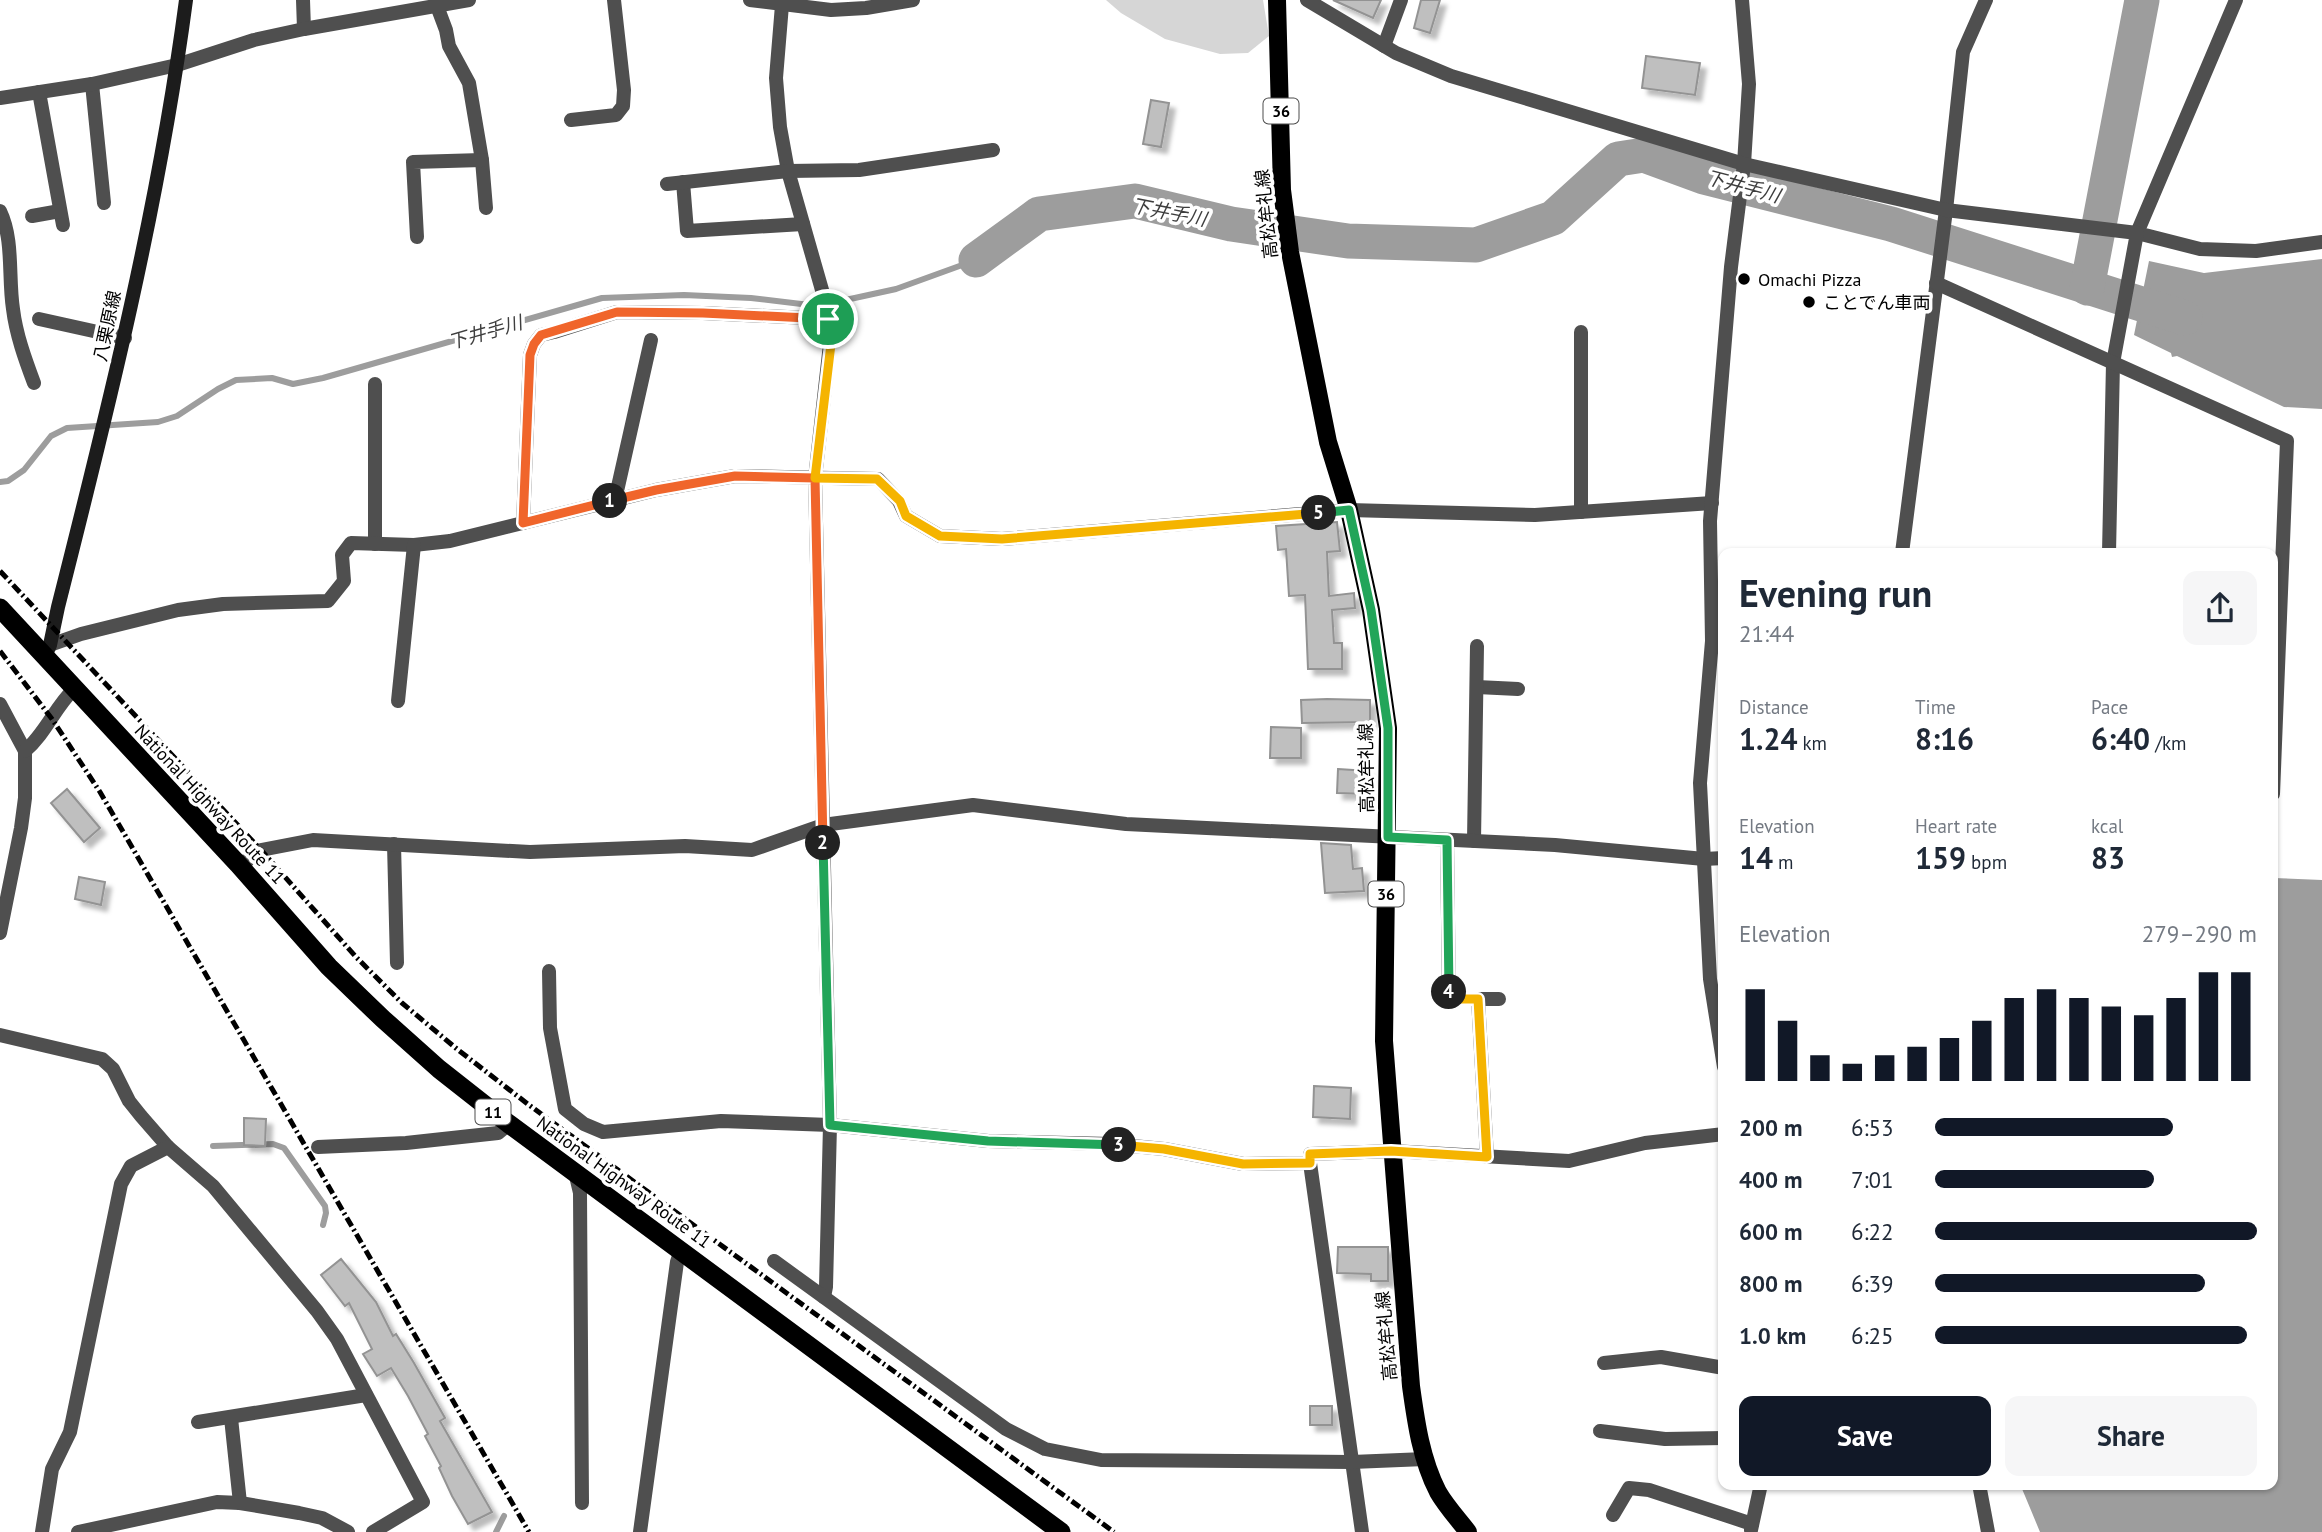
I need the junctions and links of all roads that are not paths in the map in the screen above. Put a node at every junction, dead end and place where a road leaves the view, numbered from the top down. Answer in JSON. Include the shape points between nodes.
{"nodes":[{"id":1,"x":186,"y":0,"type":"edge"},
{"id":2,"x":303,"y":0,"type":"edge"},
{"id":3,"x":469,"y":0,"type":"edge"},
{"id":4,"x":614,"y":0,"type":"edge"},
{"id":5,"x":913,"y":0,"type":"edge"},
{"id":6,"x":1277,"y":0,"type":"edge"},
{"id":7,"x":1307,"y":0,"type":"edge"},
{"id":8,"x":1401,"y":0,"type":"edge"},
{"id":9,"x":1742,"y":0,"type":"edge"},
{"id":10,"x":2236,"y":0,"type":"edge"},
{"id":11,"x":759,"y":1,"type":"edge"},
{"id":12,"x":782,"y":5,"type":"junction"},
{"id":13,"x":1984,"y":5,"type":"edge"},
{"id":14,"x":437,"y":6,"type":"junction"},
{"id":15,"x":304,"y":29,"type":"junction"},
{"id":16,"x":1384,"y":46,"type":"junction"},
{"id":17,"x":177,"y":65,"type":"junction"},
{"id":18,"x":92,"y":84,"type":"junction"},
{"id":19,"x":39,"y":92,"type":"junction"},
{"id":20,"x":0,"y":98,"type":"edge"},
{"id":21,"x":571,"y":120,"type":"dead end"},
{"id":22,"x":993,"y":150,"type":"dead end"},
{"id":23,"x":482,"y":160,"type":"junction"},
{"id":24,"x":1743,"y":168,"type":"junction"},
{"id":25,"x":788,"y":171,"type":"junction"},
{"id":26,"x":683,"y":182,"type":"junction"},
{"id":27,"x":667,"y":184,"type":"dead end"},
{"id":28,"x":104,"y":203,"type":"dead end"},
{"id":29,"x":486,"y":208,"type":"dead end"},
{"id":30,"x":0,"y":211,"type":"edge"},
{"id":31,"x":1945,"y":215,"type":"junction"},
{"id":32,"x":32,"y":216,"type":"dead end"},
{"id":33,"x":803,"y":224,"type":"junction"},
{"id":34,"x":417,"y":237,"type":"dead end"},
{"id":35,"x":2136,"y":240,"type":"junction"},
{"id":36,"x":2322,"y":242,"type":"edge"},
{"id":37,"x":1936,"y":283,"type":"junction"},
{"id":38,"x":828,"y":315,"type":"junction"},
{"id":39,"x":39,"y":319,"type":"dead end"},
{"id":40,"x":1580,"y":332,"type":"dead end"},
{"id":41,"x":125,"y":338,"type":"junction"},
{"id":42,"x":651,"y":340,"type":"dead end"},
{"id":43,"x":2113,"y":363,"type":"junction"},
{"id":44,"x":34,"y":383,"type":"dead end"},
{"id":45,"x":375,"y":384,"type":"dead end"},
{"id":46,"x":815,"y":478,"type":"junction"},
{"id":47,"x":615,"y":500,"type":"junction"},
{"id":48,"x":1712,"y":503,"type":"junction"},
{"id":49,"x":1349,"y":510,"type":"junction"},
{"id":50,"x":1581,"y":512,"type":"junction"},
{"id":51,"x":523,"y":523,"type":"junction"},
{"id":52,"x":375,"y":544,"type":"junction"},
{"id":53,"x":414,"y":545,"type":"junction"},
{"id":54,"x":1903,"y":548,"type":"edge"},
{"id":55,"x":2109,"y":548,"type":"edge"},
{"id":56,"x":2278,"y":595,"type":"edge"},
{"id":57,"x":0,"y":608,"type":"edge"},
{"id":58,"x":1477,"y":646,"type":"dead end"},
{"id":59,"x":48,"y":651,"type":"junction"},
{"id":60,"x":1477,"y":687,"type":"junction"},
{"id":61,"x":75,"y":689,"type":"junction"},
{"id":62,"x":1518,"y":689,"type":"dead end"},
{"id":63,"x":398,"y":701,"type":"dead end"},
{"id":64,"x":0,"y":704,"type":"edge"},
{"id":65,"x":26,"y":751,"type":"junction"},
{"id":66,"x":823,"y":825,"type":"junction"},
{"id":67,"x":1388,"y":837,"type":"junction"},
{"id":68,"x":1447,"y":840,"type":"junction"},
{"id":69,"x":1474,"y":841,"type":"junction"},
{"id":70,"x":394,"y":845,"type":"junction"},
{"id":71,"x":1718,"y":858,"type":"edge"},
{"id":72,"x":1704,"y":859,"type":"junction"},
{"id":73,"x":238,"y":864,"type":"junction"},
{"id":74,"x":0,"y":933,"type":"edge"},
{"id":75,"x":397,"y":963,"type":"dead end"},
{"id":76,"x":549,"y":971,"type":"dead end"},
{"id":77,"x":1478,"y":999,"type":"junction"},
{"id":78,"x":1499,"y":999,"type":"dead end"},
{"id":79,"x":1718,"y":1029,"type":"edge"},
{"id":80,"x":0,"y":1035,"type":"edge"},
{"id":81,"x":509,"y":1124,"type":"junction"},
{"id":82,"x":830,"y":1125,"type":"junction"},
{"id":83,"x":1718,"y":1135,"type":"edge"},
{"id":84,"x":169,"y":1147,"type":"junction"},
{"id":85,"x":318,"y":1147,"type":"dead end"},
{"id":86,"x":1391,"y":1151,"type":"junction"},
{"id":87,"x":1487,"y":1157,"type":"junction"},
{"id":88,"x":1310,"y":1163,"type":"junction"},
{"id":89,"x":575,"y":1172,"type":"junction"},
{"id":90,"x":681,"y":1250,"type":"junction"},
{"id":91,"x":774,"y":1261,"type":"dead end"},
{"id":92,"x":824,"y":1297,"type":"junction"},
{"id":93,"x":1604,"y":1363,"type":"dead end"},
{"id":94,"x":1718,"y":1367,"type":"edge"},
{"id":95,"x":366,"y":1395,"type":"junction"},
{"id":96,"x":230,"y":1418,"type":"junction"},
{"id":97,"x":198,"y":1422,"type":"dead end"},
{"id":98,"x":1600,"y":1431,"type":"dead end"},
{"id":99,"x":1718,"y":1438,"type":"edge"},
{"id":100,"x":1424,"y":1460,"type":"junction"},
{"id":101,"x":1352,"y":1462,"type":"junction"},
{"id":102,"x":1760,"y":1490,"type":"edge"},
{"id":103,"x":1980,"y":1490,"type":"edge"},
{"id":104,"x":240,"y":1503,"type":"junction"},
{"id":105,"x":582,"y":1503,"type":"dead end"},
{"id":106,"x":1613,"y":1515,"type":"dead end"},
{"id":107,"x":1751,"y":1528,"type":"edge"},
{"id":108,"x":42,"y":1532,"type":"edge"},
{"id":109,"x":78,"y":1532,"type":"edge"},
{"id":110,"x":348,"y":1532,"type":"edge"},
{"id":111,"x":373,"y":1532,"type":"edge"},
{"id":112,"x":640,"y":1532,"type":"edge"},
{"id":113,"x":1061,"y":1532,"type":"edge"},
{"id":114,"x":1362,"y":1532,"type":"edge"},
{"id":115,"x":1468,"y":1532,"type":"edge"},
{"id":116,"x":1988,"y":1532,"type":"edge"}],
"edges":[{"from":1,"to":17,"type":"main road","name":"八栗原線"},
{"from":2,"to":15,"type":"street"},
{"from":3,"to":14,"type":"street"},
{"from":4,"to":21,"type":"street","via":[[623,106],[616,115]]},
{"from":5,"to":12,"type":"street","via":[[843,9]]},
{"from":6,"to":49,"type":"main road","name":"高松牟礼線","number":"36","via":[[1282,190],[1290,253],[1328,442]]},
{"from":7,"to":16,"type":"street"},
{"from":8,"to":16,"type":"street"},
{"from":9,"to":24,"type":"street","via":[[1749,84]]},
{"from":10,"to":35,"type":"street"},
{"from":11,"to":12,"type":"street"},
{"from":12,"to":25,"type":"street","via":[[776,78]]},
{"from":13,"to":31,"type":"street","via":[[1963,52]]},
{"from":14,"to":15,"type":"street"},
{"from":14,"to":23,"type":"street","via":[[449,47],[469,83]]},
{"from":15,"to":17,"type":"street"},
{"from":16,"to":24,"type":"street","via":[[1451,76]]},
{"from":17,"to":18,"type":"street"},
{"from":17,"to":41,"type":"main road","name":"八栗原線"},
{"from":18,"to":19,"type":"street"},
{"from":18,"to":28,"type":"street"},
{"from":19,"to":20,"type":"street"},
{"from":19,"to":32,"type":"street","via":[[62,218]]},
{"from":22,"to":25,"type":"street","via":[[870,169]]},
{"from":23,"to":29,"type":"street"},
{"from":23,"to":34,"type":"street","via":[[413,162]]},
{"from":24,"to":31,"type":"street"},
{"from":24,"to":48,"type":"street"},
{"from":25,"to":26,"type":"street"},
{"from":25,"to":33,"type":"street"},
{"from":26,"to":27,"type":"street"},
{"from":26,"to":33,"type":"street","via":[[687,231]]},
{"from":30,"to":44,"type":"street","via":[[11,260],[13,308]]},
{"from":31,"to":35,"type":"street","via":[[2115,230]]},
{"from":31,"to":37,"type":"street"},
{"from":33,"to":38,"type":"street"},
{"from":35,"to":36,"type":"street","via":[[2256,251]]},
{"from":35,"to":43,"type":"street"},
{"from":37,"to":43,"type":"street"},
{"from":37,"to":54,"type":"street"},
{"from":38,"to":46,"type":"street","via":[[831,344]]},
{"from":38,"to":51,"type":"street","via":[[617,312],[541,335],[530,355]]},
{"from":39,"to":41,"type":"street"},
{"from":40,"to":50,"type":"street"},
{"from":41,"to":59,"type":"main road","name":"八栗原線"},
{"from":42,"to":47,"type":"street"},
{"from":43,"to":55,"type":"street"},
{"from":43,"to":56,"type":"street","via":[[2287,441]]},
{"from":45,"to":52,"type":"street"},
{"from":46,"to":47,"type":"street","via":[[735,476]]},
{"from":46,"to":49,"type":"street","via":[[877,479],[900,501],[906,516],[940,536],[1002,539]]},
{"from":46,"to":66,"type":"street"},
{"from":47,"to":51,"type":"street"},
{"from":48,"to":50,"type":"street"},
{"from":48,"to":72,"type":"street","via":[[1712,641],[1700,783]]},
{"from":49,"to":50,"type":"street"},
{"from":49,"to":67,"type":"main road","name":"高松牟礼線","number":"36","via":[[1371,610],[1388,728]]},
{"from":51,"to":53,"type":"street"},
{"from":52,"to":53,"type":"street"},
{"from":52,"to":59,"type":"street","via":[[351,543],[342,555],[344,581],[328,601],[178,610],[81,634]]},
{"from":53,"to":63,"type":"street"},
{"from":57,"to":59,"type":"highway","name":"National Highway Route 11","number":"11"},
{"from":58,"to":60,"type":"street"},
{"from":59,"to":61,"type":"highway","name":"National Highway Route 11","number":"11"},
{"from":60,"to":62,"type":"street"},
{"from":60,"to":69,"type":"street"},
{"from":61,"to":65,"type":"street"},
{"from":61,"to":73,"type":"highway","name":"National Highway Route 11","number":"11"},
{"from":64,"to":65,"type":"street"},
{"from":65,"to":74,"type":"street","via":[[25,798]]},
{"from":66,"to":67,"type":"street","via":[[972,805],[1126,824]]},
{"from":66,"to":70,"type":"street","via":[[752,850],[685,846],[530,852]]},
{"from":66,"to":82,"type":"street"},
{"from":67,"to":68,"type":"street"},
{"from":67,"to":86,"type":"main road","name":"高松牟礼線","number":"36","via":[[1384,1041]]},
{"from":68,"to":69,"type":"street"},
{"from":68,"to":77,"type":"street","via":[[1449,999]]},
{"from":69,"to":72,"type":"street"},
{"from":70,"to":73,"type":"street","via":[[313,840],[261,850]]},
{"from":70,"to":75,"type":"street"},
{"from":71,"to":72,"type":"street"},
{"from":72,"to":79,"type":"street","via":[[1710,979]]},
{"from":73,"to":81,"type":"highway","name":"National Highway Route 11","number":"11","via":[[329,967],[383,1019]]},
{"from":76,"to":82,"type":"street","via":[[550,1028],[565,1109],[584,1124],[603,1132],[721,1121]]},
{"from":77,"to":78,"type":"street"},
{"from":77,"to":87,"type":"street"},
{"from":80,"to":84,"type":"street","via":[[102,1059],[113,1069],[129,1101]]},
{"from":81,"to":85,"type":"street","via":[[498,1133],[484,1135]]},
{"from":81,"to":89,"type":"highway","name":"National Highway Route 11","number":"11"},
{"from":82,"to":88,"type":"street","via":[[988,1141],[1112,1144],[1243,1164]]},
{"from":82,"to":92,"type":"street"},
{"from":83,"to":87,"type":"street","via":[[1645,1143],[1569,1161]]},
{"from":84,"to":95,"type":"street","via":[[213,1186],[317,1311]]},
{"from":84,"to":108,"type":"street","via":[[131,1166],[121,1184],[69,1432],[52,1469]]},
{"from":86,"to":87,"type":"street"},
{"from":86,"to":88,"type":"street","via":[[1310,1154]]},
{"from":86,"to":100,"type":"main road","name":"高松牟礼線","number":"36","via":[[1411,1386]]},
{"from":88,"to":101,"type":"street"},
{"from":89,"to":90,"type":"highway","name":"National Highway Route 11","number":"11"},
{"from":89,"to":105,"type":"street","via":[[580,1193]]},
{"from":90,"to":112,"type":"street"},
{"from":90,"to":113,"type":"highway","name":"National Highway Route 11","number":"11"},
{"from":91,"to":92,"type":"street"},
{"from":92,"to":101,"type":"street","via":[[1006,1429],[1045,1449],[1101,1460]]},
{"from":93,"to":94,"type":"street","via":[[1661,1357]]},
{"from":95,"to":96,"type":"street"},
{"from":95,"to":111,"type":"street","via":[[423,1502]]},
{"from":96,"to":97,"type":"street"},
{"from":96,"to":104,"type":"street"},
{"from":98,"to":99,"type":"street","via":[[1665,1439]]},
{"from":100,"to":101,"type":"street"},
{"from":100,"to":115,"type":"main road","name":"高松牟礼線","number":"36","via":[[1439,1493]]},
{"from":101,"to":114,"type":"street"},
{"from":102,"to":107,"type":"street"},
{"from":103,"to":116,"type":"street"},
{"from":104,"to":109,"type":"street","via":[[217,1502]]},
{"from":104,"to":110,"type":"street","via":[[322,1518]]},
{"from":106,"to":107,"type":"street","via":[[1629,1489],[1649,1490]]}]}
